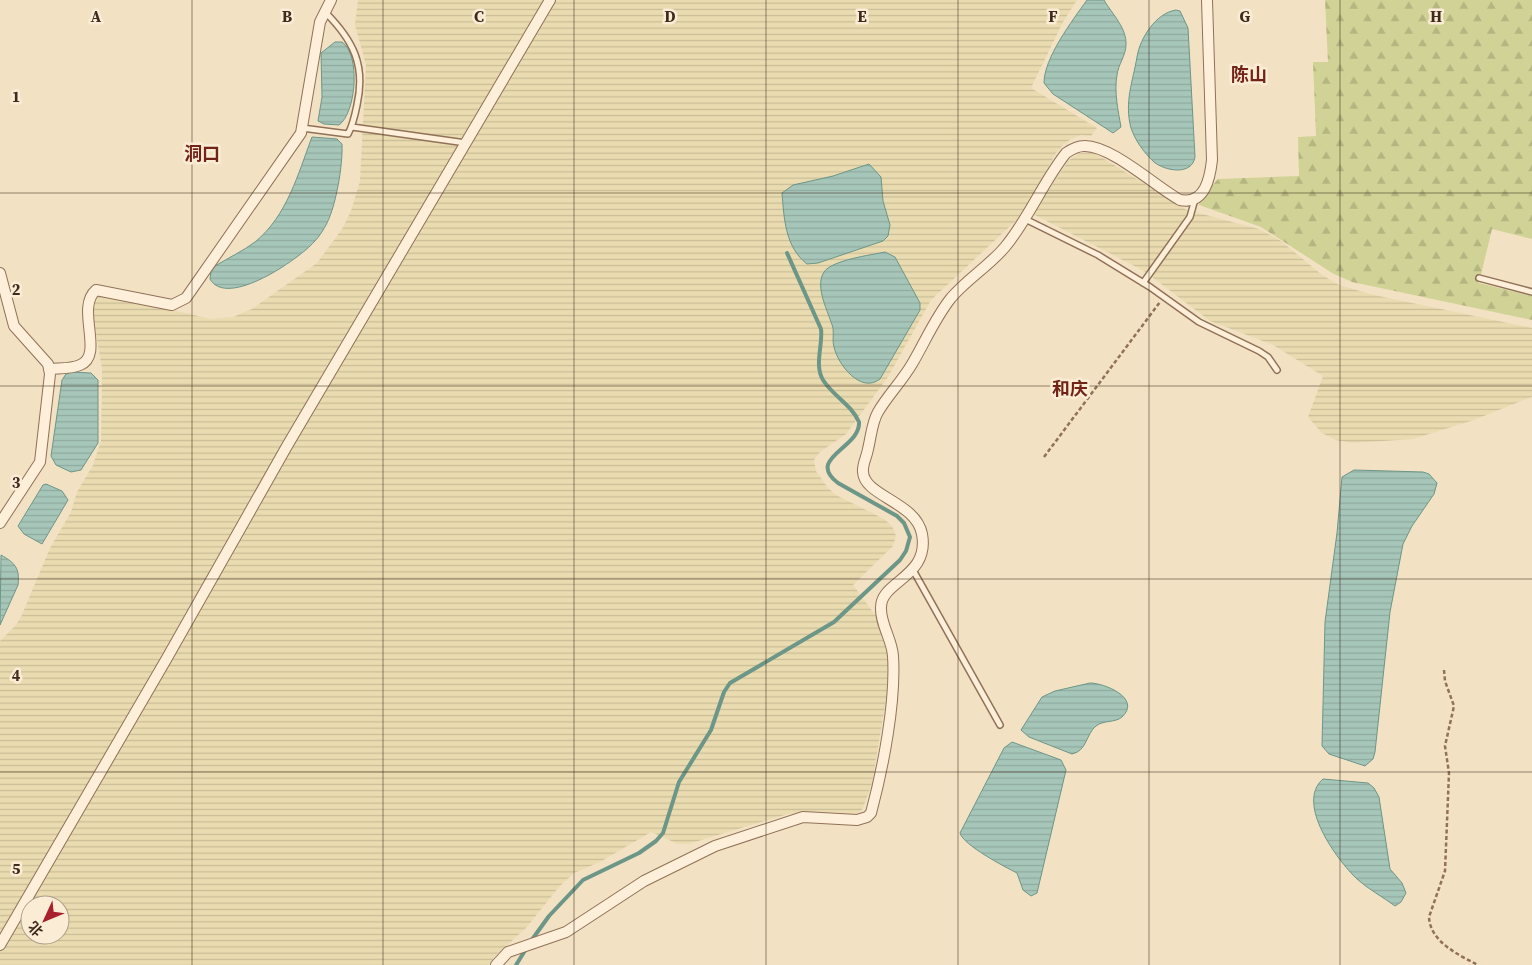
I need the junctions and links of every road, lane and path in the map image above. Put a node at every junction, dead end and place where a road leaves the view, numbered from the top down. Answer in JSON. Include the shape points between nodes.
{"nodes":[{"id":1,"x":331,"y":0,"type":"edge"},
{"id":2,"x":550,"y":0,"type":"edge"},
{"id":3,"x":1207,"y":0,"type":"edge"},
{"id":4,"x":325,"y":12,"type":"junction"},
{"id":5,"x":352,"y":127,"type":"junction"},
{"id":6,"x":302,"y":128,"type":"junction"},
{"id":7,"x":466,"y":143,"type":"junction"},
{"id":8,"x":1195,"y":199,"type":"junction"},
{"id":9,"x":1025,"y":219,"type":"junction"},
{"id":10,"x":0,"y":274,"type":"edge"},
{"id":11,"x":1479,"y":278,"type":"dead end"},
{"id":12,"x":1143,"y":283,"type":"junction"},
{"id":13,"x":1532,"y":292,"type":"edge"},
{"id":14,"x":1164,"y":297,"type":"junction"},
{"id":15,"x":50,"y":369,"type":"junction"},
{"id":16,"x":1277,"y":370,"type":"dead end"},
{"id":17,"x":1044,"y":457,"type":"dead end"},
{"id":18,"x":0,"y":523,"type":"edge"},
{"id":19,"x":913,"y":570,"type":"junction"},
{"id":20,"x":1444,"y":670,"type":"dead end"},
{"id":21,"x":1000,"y":725,"type":"dead end"},
{"id":22,"x":0,"y":945,"type":"edge"},
{"id":23,"x":496,"y":965,"type":"edge"},
{"id":24,"x":1478,"y":965,"type":"edge"}],
"edges":[{"from":1,"to":4,"type":"street"},
{"from":2,"to":7,"type":"street"},
{"from":3,"to":8,"type":"street","via":[[1212,160],[1206,187]]},
{"from":4,"to":5,"type":"lane","via":[[342,29],[358,62],[360,92]]},
{"from":4,"to":6,"type":"street","via":[[320,22]]},
{"from":5,"to":6,"type":"lane","via":[[348,134]]},
{"from":5,"to":7,"type":"lane"},
{"from":6,"to":15,"type":"street","via":[[299,138],[186,298],[172,305],[96,290],[87,306],[91,350],[87,359],[79,366]]},
{"from":7,"to":22,"type":"street"},
{"from":8,"to":9,"type":"street","via":[[1180,200],[1096,148],[1075,147],[1066,153]]},
{"from":8,"to":12,"type":"lane","via":[[1190,217]]},
{"from":9,"to":12,"type":"lane","via":[[1098,255]]},
{"from":9,"to":19,"type":"street","via":[[1004,248],[946,305],[876,417],[862,472],[874,488],[904,507],[919,522],[922,548]]},
{"from":10,"to":15,"type":"street","via":[[14,326]]},
{"from":11,"to":13,"type":"lane"},
{"from":12,"to":14,"type":"lane"},
{"from":14,"to":16,"type":"lane","via":[[1199,322],[1260,351]]},
{"from":14,"to":17,"type":"path"},
{"from":15,"to":18,"type":"street","via":[[40,462]]},
{"from":19,"to":21,"type":"lane"},
{"from":19,"to":23,"type":"street","via":[[887,592],[880,606],[893,650],[893,671],[886,738],[868,817],[857,820],[803,817],[714,846],[644,881],[566,932],[508,952]]},
{"from":20,"to":24,"type":"path","via":[[1454,706],[1445,746],[1448,773],[1445,871],[1429,925],[1446,945]]}]}
